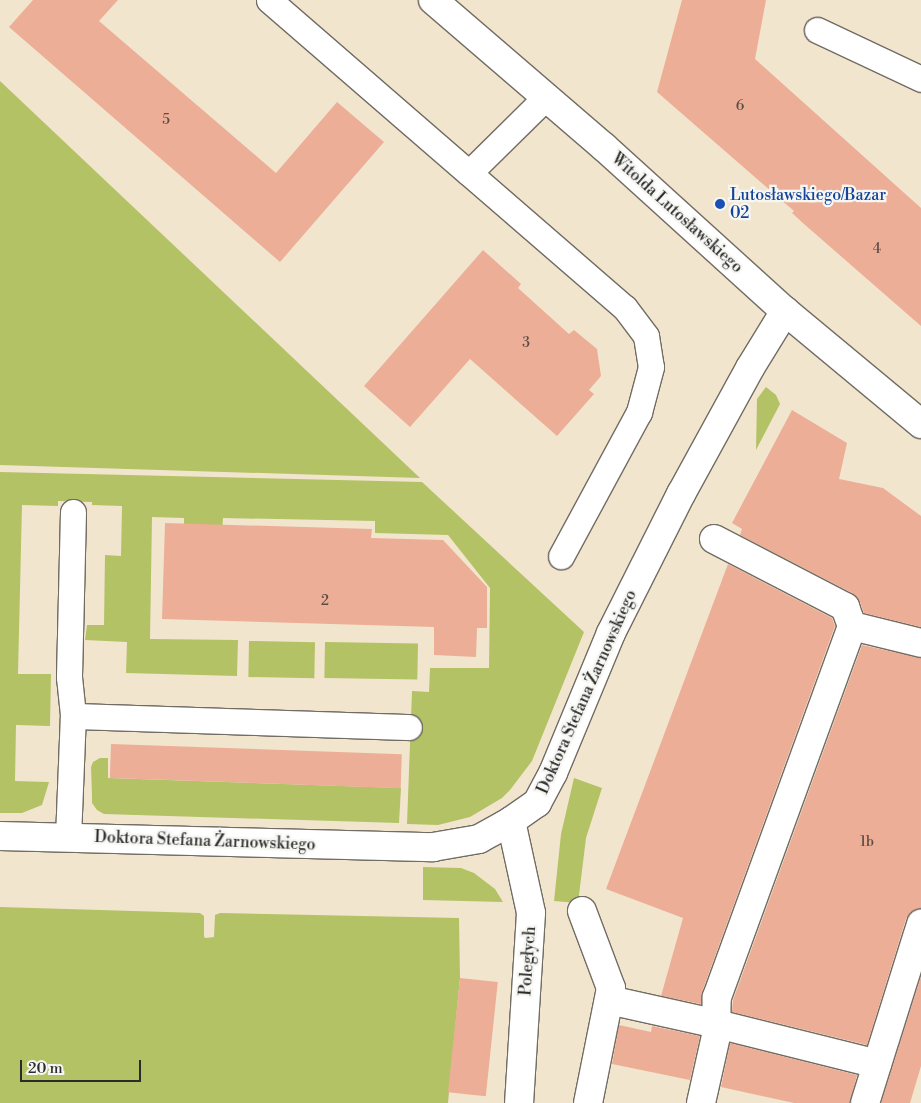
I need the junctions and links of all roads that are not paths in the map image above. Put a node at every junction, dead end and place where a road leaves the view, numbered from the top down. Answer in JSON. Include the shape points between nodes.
{"nodes":[{"id":1,"x":269,"y":0,"type":"edge"},
{"id":2,"x":433,"y":0,"type":"edge"},
{"id":3,"x":817,"y":30,"type":"dead end"},
{"id":4,"x":921,"y":79,"type":"edge"},
{"id":5,"x":546,"y":97,"type":"junction"},
{"id":6,"x":469,"y":173,"type":"junction"},
{"id":7,"x":785,"y":310,"type":"junction"},
{"id":8,"x":921,"y":424,"type":"edge"},
{"id":9,"x":73,"y":512,"type":"dead end"},
{"id":10,"x":714,"y":539,"type":"dead end"},
{"id":11,"x":561,"y":556,"type":"dead end"},
{"id":12,"x":852,"y":626,"type":"junction"},
{"id":13,"x":921,"y":643,"type":"edge"},
{"id":14,"x":73,"y":716,"type":"junction"},
{"id":15,"x":409,"y":727,"type":"dead end"},
{"id":16,"x":511,"y":821,"type":"junction"},
{"id":17,"x":0,"y":836,"type":"edge"},
{"id":18,"x":68,"y":838,"type":"junction"},
{"id":19,"x":582,"y":912,"type":"dead end"},
{"id":20,"x":921,"y":924,"type":"edge"},
{"id":21,"x":609,"y":1000,"type":"junction"},
{"id":22,"x":717,"y":1024,"type":"junction"},
{"id":23,"x":877,"y":1064,"type":"junction"},
{"id":24,"x":519,"y":1103,"type":"edge"},
{"id":25,"x":588,"y":1103,"type":"edge"},
{"id":26,"x":701,"y":1103,"type":"edge"},
{"id":27,"x":865,"y":1103,"type":"edge"}],
"edges":[{"from":1,"to":6,"type":"lane"},
{"from":2,"to":5,"type":"street","name":"Witolda Lutosławskiego"},
{"from":3,"to":4,"type":"lane"},
{"from":5,"to":6,"type":"lane"},
{"from":5,"to":7,"type":"street","name":"Witolda Lutosławskiego"},
{"from":6,"to":11,"type":"lane","via":[[625,308],[646,336],[651,367],[639,412]]},
{"from":7,"to":8,"type":"street","name":"Witolda Lutosławskiego"},
{"from":7,"to":16,"type":"street","name":"Doktora Stefana Żarnowskiego","via":[[676,503],[611,633],[553,773],[536,803]]},
{"from":9,"to":14,"type":"lane","via":[[69,677]]},
{"from":10,"to":12,"type":"street","via":[[845,607]]},
{"from":12,"to":13,"type":"street"},
{"from":12,"to":22,"type":"street","via":[[717,997]]},
{"from":14,"to":15,"type":"lane"},
{"from":14,"to":18,"type":"lane"},
{"from":16,"to":18,"type":"street","name":"Doktora Stefana Żarnowskiego","via":[[479,839],[433,847]]},
{"from":16,"to":24,"type":"street","name":"Poległych","via":[[531,913]]},
{"from":17,"to":18,"type":"street","name":"Doktora Stefana Żarnowskiego"},
{"from":19,"to":21,"type":"street","via":[[611,988]]},
{"from":20,"to":23,"type":"street"},
{"from":21,"to":22,"type":"street"},
{"from":21,"to":25,"type":"street"},
{"from":22,"to":23,"type":"street"},
{"from":22,"to":26,"type":"street"},
{"from":23,"to":27,"type":"street"}]}
